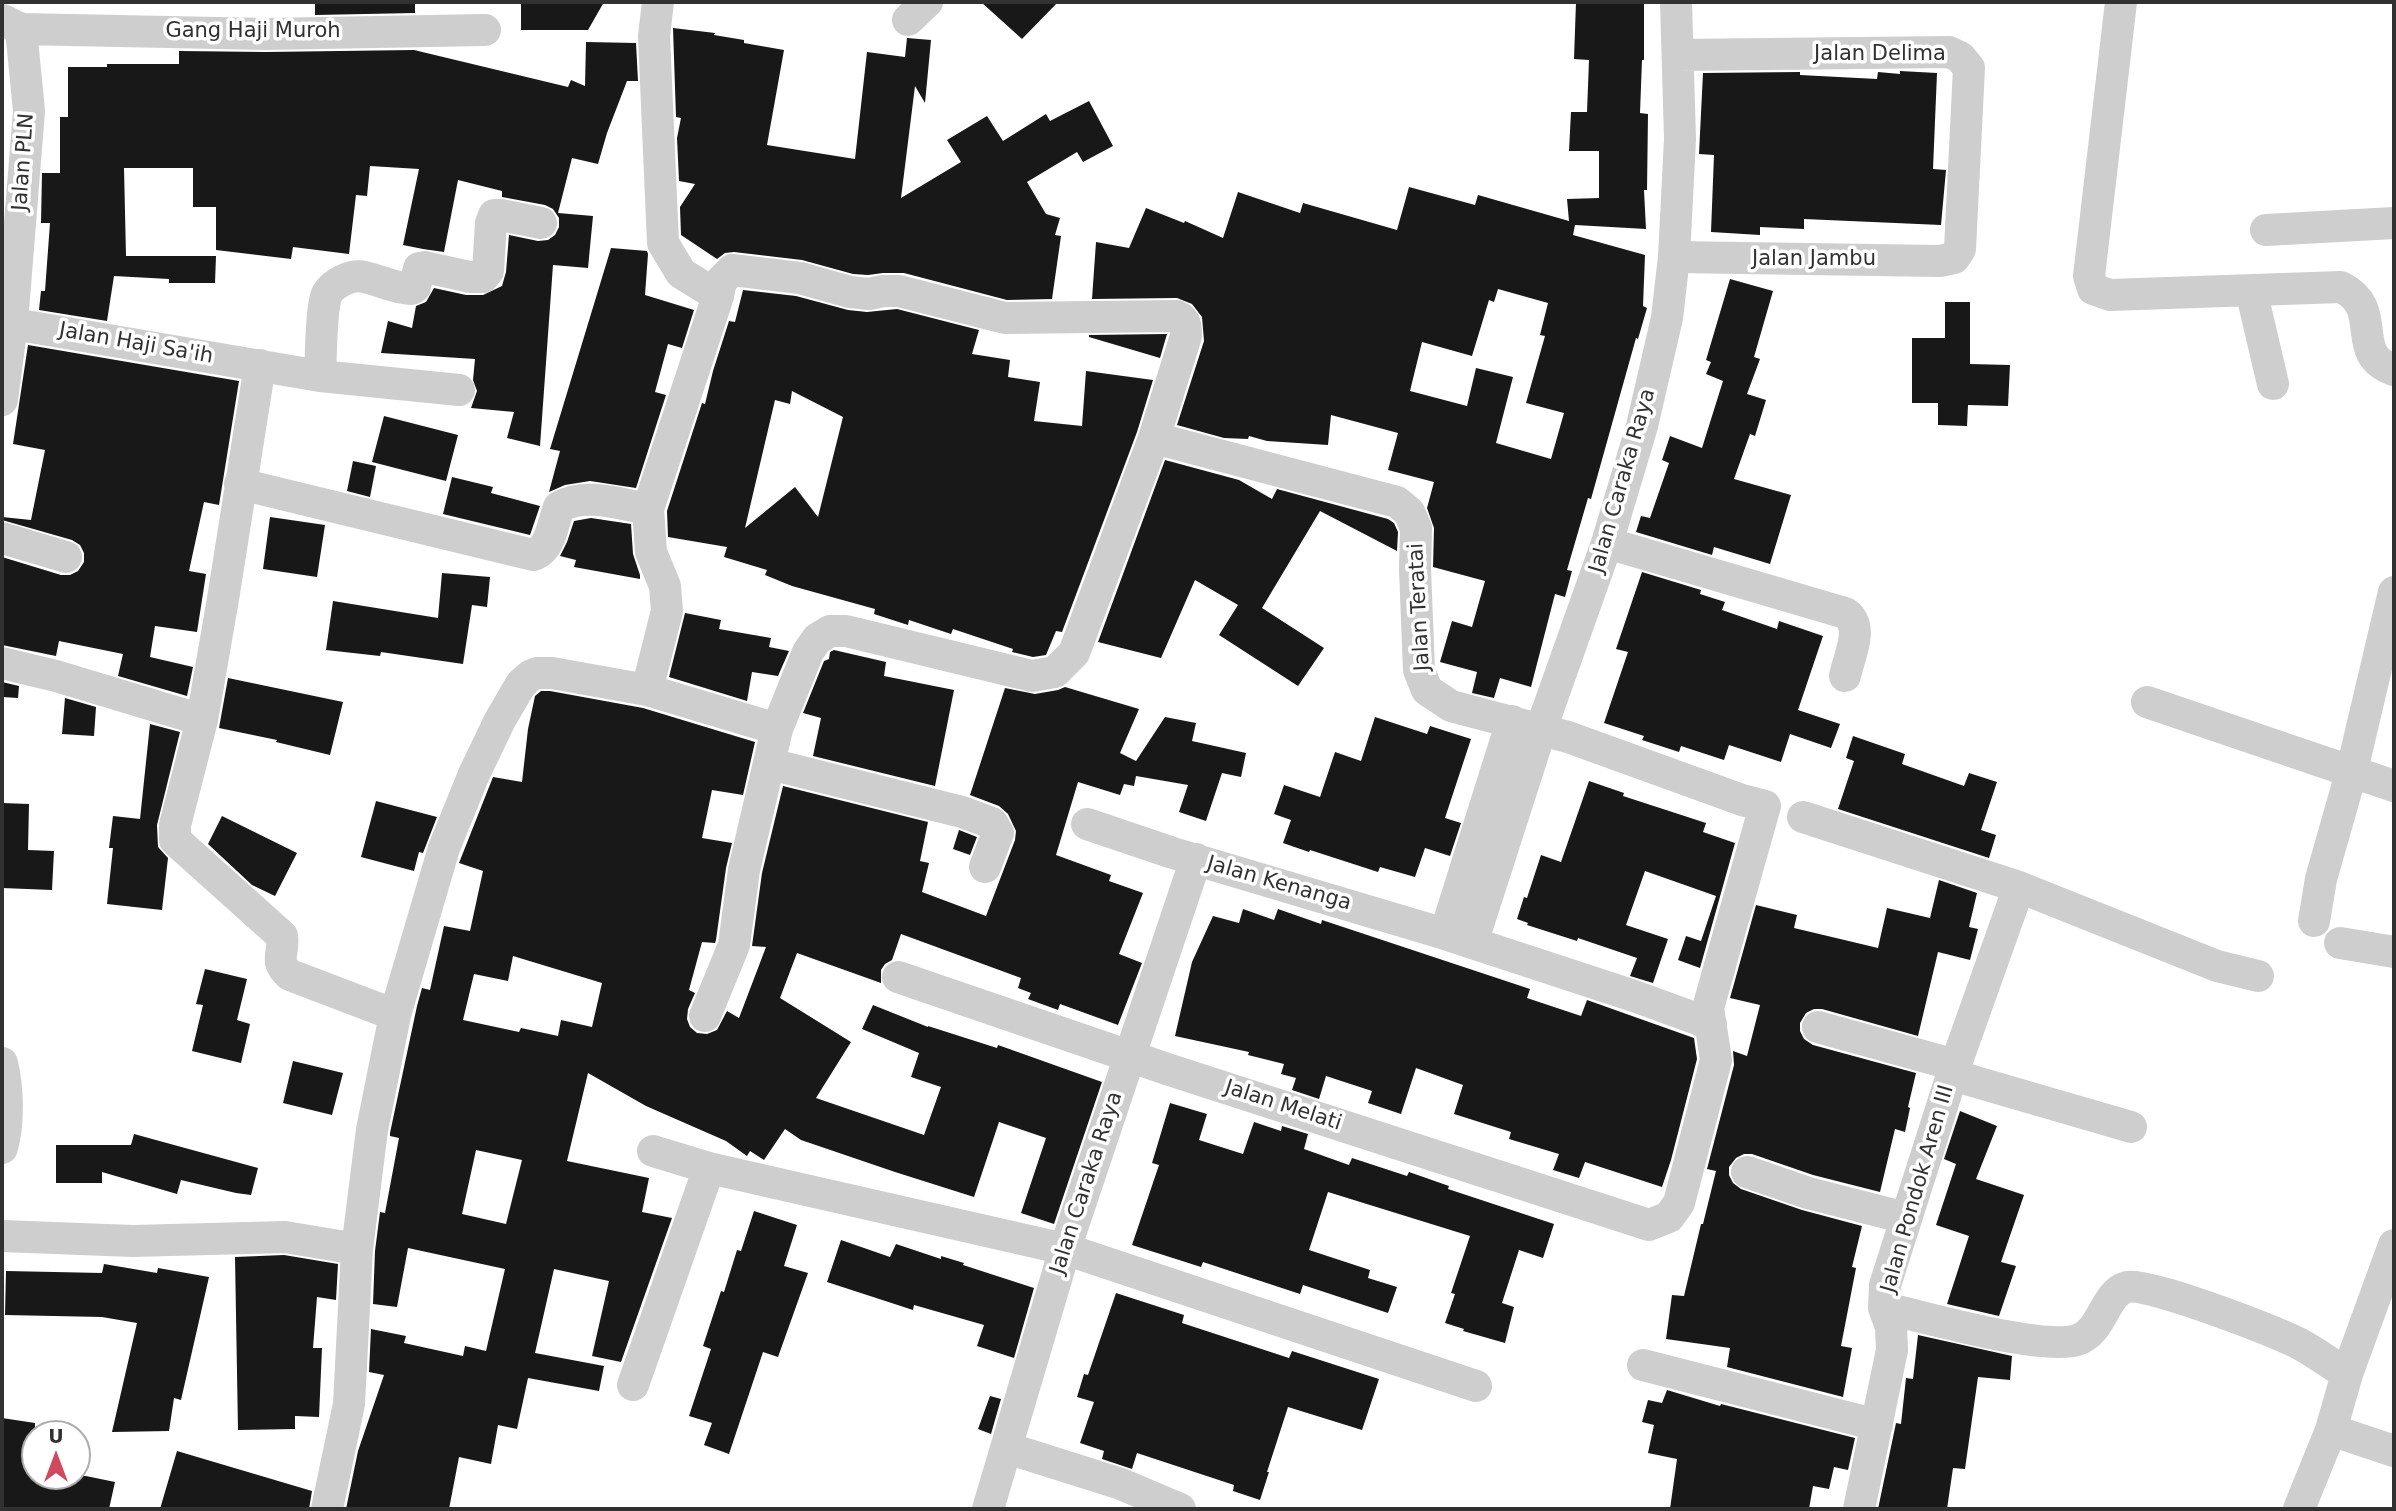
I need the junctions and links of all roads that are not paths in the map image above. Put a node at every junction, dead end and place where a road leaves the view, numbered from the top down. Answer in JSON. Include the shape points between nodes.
{"nodes":[{"id":1,"x":658,"y":2,"type":"edge"},
{"id":2,"x":1676,"y":2,"type":"edge"},
{"id":3,"x":2121,"y":2,"type":"edge"},
{"id":4,"x":11,"y":24,"type":"edge"},
{"id":5,"x":485,"y":30,"type":"dead end"},
{"id":6,"x":1678,"y":55,"type":"junction"},
{"id":7,"x":541,"y":223,"type":"dead end"},
{"id":8,"x":2394,"y":223,"type":"edge"},
{"id":9,"x":2266,"y":230,"type":"dead end"},
{"id":10,"x":1674,"y":257,"type":"junction"},
{"id":11,"x":1954,"y":258,"type":"joint"},
{"id":12,"x":2251,"y":290,"type":"junction"},
{"id":13,"x":718,"y":296,"type":"junction"},
{"id":14,"x":7,"y":322,"type":"edge"},
{"id":15,"x":260,"y":365,"type":"junction"},
{"id":16,"x":2394,"y":370,"type":"edge"},
{"id":17,"x":320,"y":376,"type":"junction"},
{"id":18,"x":2273,"y":384,"type":"dead end"},
{"id":19,"x":459,"y":390,"type":"dead end"},
{"id":20,"x":2,"y":400,"type":"edge"},
{"id":21,"x":1154,"y":438,"type":"junction"},
{"id":22,"x":240,"y":484,"type":"junction"},
{"id":23,"x":648,"y":509,"type":"junction"},
{"id":24,"x":2,"y":538,"type":"edge"},
{"id":25,"x":1607,"y":543,"type":"junction"},
{"id":26,"x":66,"y":557,"type":"dead end"},
{"id":27,"x":2394,"y":592,"type":"edge"},
{"id":28,"x":2,"y":663,"type":"edge"},
{"id":29,"x":1844,"y":676,"type":"dead end"},
{"id":30,"x":647,"y":691,"type":"junction"},
{"id":31,"x":2147,"y":702,"type":"dead end"},
{"id":32,"x":202,"y":720,"type":"junction"},
{"id":33,"x":1527,"y":725,"type":"junction"},
{"id":34,"x":778,"y":729,"type":"junction"},
{"id":35,"x":770,"y":764,"type":"junction"},
{"id":36,"x":2352,"y":770,"type":"junction"},
{"id":37,"x":2394,"y":786,"type":"edge"},
{"id":38,"x":1803,"y":817,"type":"dead end"},
{"id":39,"x":1087,"y":824,"type":"dead end"},
{"id":40,"x":1196,"y":859,"type":"junction"},
{"id":41,"x":985,"y":867,"type":"dead end"},
{"id":42,"x":2019,"y":887,"type":"junction"},
{"id":43,"x":2314,"y":921,"type":"dead end"},
{"id":44,"x":1459,"y":938,"type":"junction"},
{"id":45,"x":2340,"y":943,"type":"dead end"},
{"id":46,"x":2394,"y":952,"type":"edge"},
{"id":47,"x":2258,"y":976,"type":"dead end"},
{"id":48,"x":898,"y":977,"type":"dead end"},
{"id":49,"x":395,"y":1015,"type":"junction"},
{"id":50,"x":705,"y":1016,"type":"dead end"},
{"id":51,"x":1711,"y":1024,"type":"junction"},
{"id":52,"x":1818,"y":1027,"type":"dead end"},
{"id":53,"x":1128,"y":1056,"type":"junction"},
{"id":54,"x":2,"y":1063,"type":"edge"},
{"id":55,"x":1953,"y":1070,"type":"junction"},
{"id":56,"x":2131,"y":1127,"type":"dead end"},
{"id":57,"x":2,"y":1148,"type":"edge"},
{"id":58,"x":653,"y":1151,"type":"dead end"},
{"id":59,"x":709,"y":1168,"type":"junction"},
{"id":60,"x":1746,"y":1172,"type":"dead end"},
{"id":61,"x":1906,"y":1218,"type":"junction"},
{"id":62,"x":2,"y":1236,"type":"edge"},
{"id":63,"x":2394,"y":1245,"type":"edge"},
{"id":64,"x":357,"y":1249,"type":"junction"},
{"id":65,"x":1065,"y":1249,"type":"junction"},
{"id":66,"x":2388,"y":1282,"type":"edge"},
{"id":67,"x":1884,"y":1308,"type":"junction"},
{"id":68,"x":1643,"y":1365,"type":"dead end"},
{"id":69,"x":2347,"y":1374,"type":"junction"},
{"id":70,"x":633,"y":1385,"type":"dead end"},
{"id":71,"x":1476,"y":1387,"type":"dead end"},
{"id":72,"x":1877,"y":1425,"type":"junction"},
{"id":73,"x":2331,"y":1430,"type":"junction"},
{"id":74,"x":1007,"y":1448,"type":"junction"},
{"id":75,"x":2394,"y":1451,"type":"edge"},
{"id":76,"x":327,"y":1509,"type":"edge"},
{"id":77,"x":988,"y":1509,"type":"edge"},
{"id":78,"x":1180,"y":1509,"type":"edge"},
{"id":79,"x":1860,"y":1509,"type":"edge"},
{"id":80,"x":2299,"y":1509,"type":"edge"}],
"edges":[{"from":1,"to":13,"type":"street","via":[[654,36],[663,243],[681,273]]},
{"from":2,"to":6,"type":"street","name":"Jalan Caraka Raya"},
{"from":3,"to":12,"type":"street","via":[[2090,276],[2094,289],[2110,295]]},
{"from":4,"to":5,"type":"street","name":"Gang Haji Muroh","via":[[265,34]]},
{"from":4,"to":14,"type":"street","name":"Jalan PLN","via":[[29,111]]},
{"from":6,"to":10,"type":"street","name":"Jalan Caraka Raya","via":[[1680,139]]},
{"from":6,"to":11,"type":"street","name":"Jalan Delima","via":[[1949,52],[1960,57],[1969,68],[1960,249]]},
{"from":7,"to":17,"type":"street","via":[[494,215],[488,271],[483,277],[425,267],[417,271],[412,289],[362,276],[337,284],[324,303]]},
{"from":8,"to":9,"type":"street"},
{"from":10,"to":11,"type":"street","name":"Jalan Jambu"},
{"from":10,"to":25,"type":"street","name":"Jalan Caraka Raya","via":[[1667,318],[1642,426]]},
{"from":12,"to":16,"type":"street","via":[[2341,287],[2353,293],[2364,310],[2371,354]]},
{"from":12,"to":18,"type":"street"},
{"from":13,"to":21,"type":"street","via":[[721,281],[732,270],[800,278],[850,292],[899,292],[1005,318],[1177,316],[1185,323],[1186,336]]},
{"from":13,"to":23,"type":"street"},
{"from":14,"to":15,"type":"street","name":"Jalan Haji Sa'ih"},
{"from":14,"to":20,"type":"street","name":"Jalan PLN"},
{"from":15,"to":17,"type":"street","name":"Jalan Haji Sa'ih"},
{"from":15,"to":22,"type":"street"},
{"from":17,"to":19,"type":"street","name":"Jalan Haji Sa'ih"},
{"from":21,"to":33,"type":"street","name":"Jalan Teratai","via":[[1397,502],[1409,512],[1416,528],[1419,670],[1427,690],[1451,706]]},
{"from":21,"to":34,"type":"street","via":[[1074,653],[1055,672],[1032,676],[830,631],[808,652]]},
{"from":22,"to":23,"type":"street","via":[[533,555],[547,544],[559,507],[571,500]]},
{"from":22,"to":32,"type":"street"},
{"from":23,"to":30,"type":"street","via":[[651,552],[665,586],[667,611]]},
{"from":24,"to":26,"type":"street"},
{"from":25,"to":29,"type":"street","via":[[1844,612],[1853,618],[1856,629]]},
{"from":25,"to":33,"type":"street","name":"Jalan Caraka Raya"},
{"from":27,"to":36,"type":"street"},
{"from":28,"to":32,"type":"street"},
{"from":30,"to":34,"type":"street"},
{"from":30,"to":49,"type":"street","via":[[552,673],[537,673],[521,684],[474,774],[444,848]]},
{"from":31,"to":36,"type":"street"},
{"from":32,"to":49,"type":"street","via":[[175,840],[282,936],[279,960],[290,975]]},
{"from":33,"to":44,"type":"street","name":"Jalan Caraka Raya"},
{"from":33,"to":51,"type":"street","name":"Jalan Teratai","via":[[1765,806],[1708,1008]]},
{"from":34,"to":35,"type":"street"},
{"from":35,"to":41,"type":"street","via":[[992,823],[998,833]]},
{"from":35,"to":50,"type":"street","via":[[744,870],[734,945]]},
{"from":36,"to":37,"type":"street"},
{"from":36,"to":43,"type":"street"},
{"from":38,"to":42,"type":"street"},
{"from":39,"to":40,"type":"street","name":"Jalan Kenanga"},
{"from":40,"to":44,"type":"street","name":"Jalan Kenanga"},
{"from":40,"to":53,"type":"street","name":"Jalan Caraka Raya"},
{"from":42,"to":47,"type":"street","via":[[2217,966]]},
{"from":42,"to":55,"type":"street","name":"Jalan Pondok Aren III"},
{"from":44,"to":51,"type":"street","name":"Jalan Kenanga"},
{"from":45,"to":46,"type":"street"},
{"from":48,"to":53,"type":"street","name":"Jalan Melati"},
{"from":49,"to":64,"type":"street","via":[[372,1130]]},
{"from":51,"to":53,"type":"street","name":"Jalan Melati","via":[[1716,1060],[1679,1203],[1669,1217],[1649,1225]]},
{"from":52,"to":55,"type":"street"},
{"from":53,"to":65,"type":"street","name":"Jalan Caraka Raya"},
{"from":54,"to":57,"type":"street"},
{"from":55,"to":56,"type":"street"},
{"from":55,"to":61,"type":"street","name":"Jalan Pondok Aren III"},
{"from":58,"to":59,"type":"street"},
{"from":59,"to":65,"type":"street"},
{"from":59,"to":70,"type":"street"},
{"from":60,"to":61,"type":"street"},
{"from":61,"to":67,"type":"street","name":"Jalan Pondok Aren III","via":[[1885,1285]]},
{"from":62,"to":64,"type":"street","via":[[133,1241],[285,1237]]},
{"from":63,"to":66,"type":"street"},
{"from":64,"to":76,"type":"street","via":[[349,1404]]},
{"from":65,"to":71,"type":"street"},
{"from":65,"to":74,"type":"street","name":"Jalan Caraka Raya"},
{"from":66,"to":69,"type":"street"},
{"from":67,"to":69,"type":"street","via":[[2023,1339],[2076,1340],[2091,1332],[2125,1287],[2137,1287],[2171,1294],[2297,1343]]},
{"from":67,"to":72,"type":"street","name":"Jalan Pondok Aren III","via":[[1892,1350]]},
{"from":68,"to":72,"type":"street"},
{"from":69,"to":73,"type":"street"},
{"from":72,"to":79,"type":"street","name":"Jalan Pondok Aren III"},
{"from":73,"to":75,"type":"street"},
{"from":73,"to":80,"type":"street"},
{"from":74,"to":77,"type":"street","name":"Jalan Caraka Raya"},
{"from":74,"to":78,"type":"street"}]}
